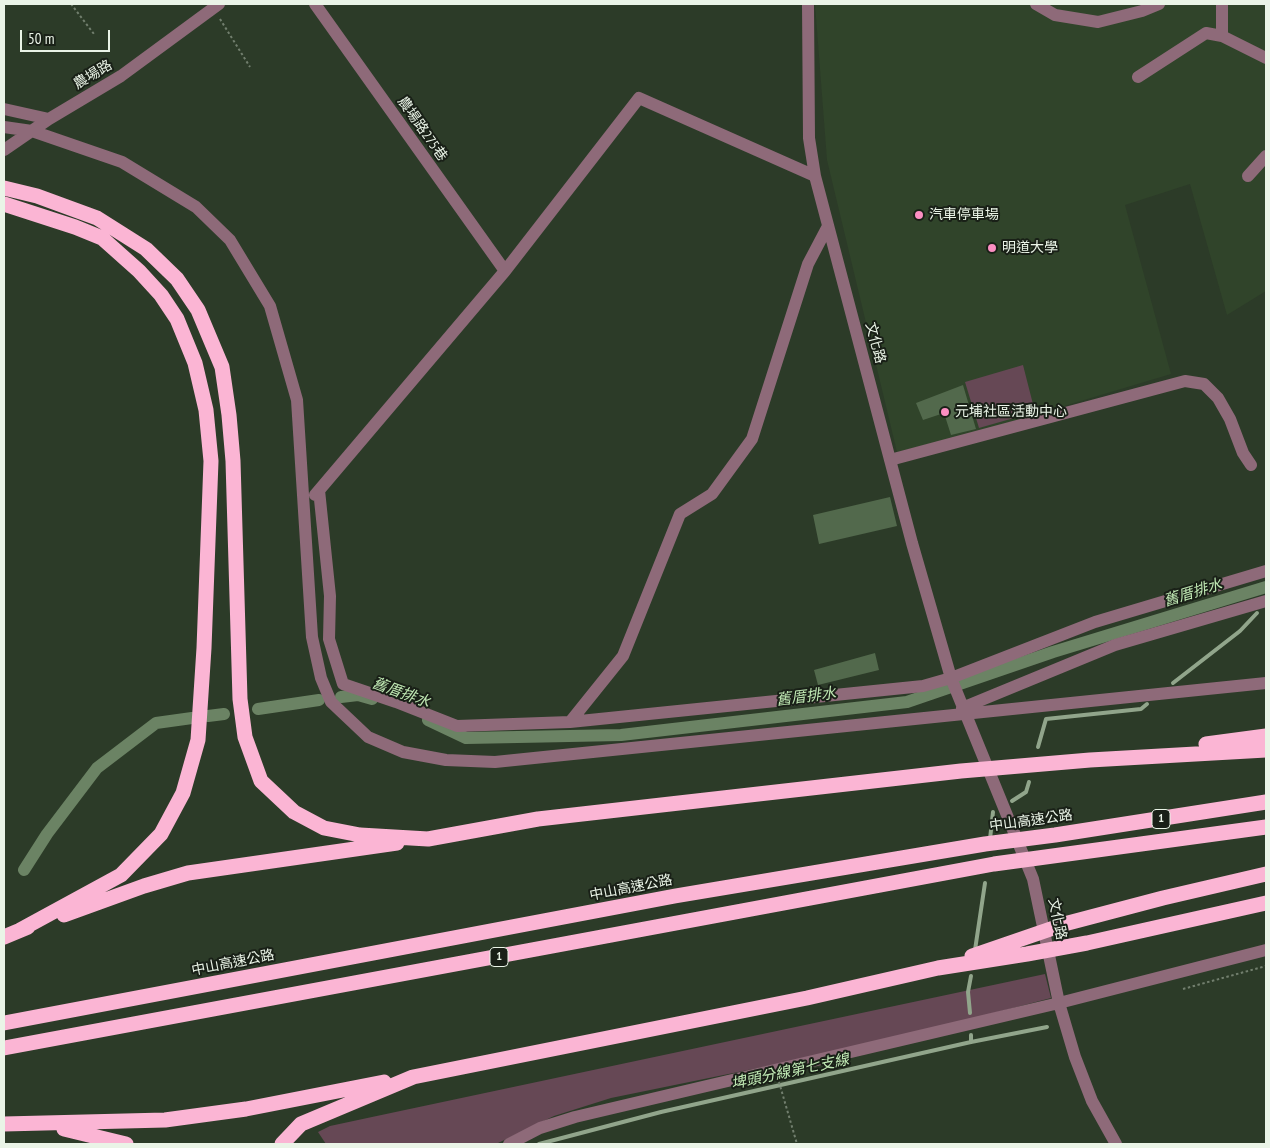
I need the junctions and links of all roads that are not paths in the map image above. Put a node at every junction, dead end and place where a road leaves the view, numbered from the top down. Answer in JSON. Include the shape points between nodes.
{"nodes":[{"id":1,"x":315,"y":4,"type":"edge"},
{"id":2,"x":808,"y":4,"type":"edge"},
{"id":3,"x":1036,"y":4,"type":"edge"},
{"id":4,"x":1159,"y":4,"type":"edge"},
{"id":5,"x":1222,"y":4,"type":"edge"},
{"id":6,"x":216,"y":6,"type":"edge"},
{"id":7,"x":1222,"y":36,"type":"junction"},
{"id":8,"x":1266,"y":58,"type":"edge"},
{"id":9,"x":1138,"y":77,"type":"dead end"},
{"id":10,"x":4,"y":109,"type":"edge"},
{"id":11,"x":49,"y":118,"type":"junction"},
{"id":12,"x":4,"y":127,"type":"edge"},
{"id":13,"x":32,"y":131,"type":"junction"},
{"id":14,"x":4,"y":150,"type":"edge"},
{"id":15,"x":1266,"y":156,"type":"edge"},
{"id":16,"x":815,"y":176,"type":"junction"},
{"id":17,"x":1248,"y":176,"type":"dead end"},
{"id":18,"x":4,"y":188,"type":"edge"},
{"id":19,"x":4,"y":204,"type":"edge"},
{"id":20,"x":828,"y":226,"type":"junction"},
{"id":21,"x":505,"y":271,"type":"junction"},
{"id":22,"x":890,"y":460,"type":"junction"},
{"id":23,"x":1251,"y":465,"type":"dead end"},
{"id":24,"x":319,"y":490,"type":"junction"},
{"id":25,"x":303,"y":509,"type":"junction"},
{"id":26,"x":1266,"y":571,"type":"edge"},
{"id":27,"x":1266,"y":602,"type":"edge"},
{"id":28,"x":952,"y":681,"type":"junction"},
{"id":29,"x":1266,"y":683,"type":"edge"},
{"id":30,"x":962,"y":708,"type":"junction"},
{"id":31,"x":570,"y":722,"type":"junction"},
{"id":32,"x":1266,"y":736,"type":"edge"},
{"id":33,"x":1266,"y":750,"type":"edge"},
{"id":34,"x":1090,"y":760,"type":"junction"},
{"id":35,"x":1266,"y":802,"type":"edge"},
{"id":36,"x":1266,"y":827,"type":"edge"},
{"id":37,"x":428,"y":839,"type":"junction"},
{"id":38,"x":1266,"y":874,"type":"edge"},
{"id":39,"x":1266,"y":903,"type":"edge"},
{"id":40,"x":20,"y":930,"type":"junction"},
{"id":41,"x":4,"y":937,"type":"edge"},
{"id":42,"x":1266,"y":950,"type":"edge"},
{"id":43,"x":938,"y":968,"type":"junction"},
{"id":44,"x":1059,"y":1003,"type":"junction"},
{"id":45,"x":4,"y":1023,"type":"edge"},
{"id":46,"x":4,"y":1048,"type":"edge"},
{"id":47,"x":413,"y":1076,"type":"junction"},
{"id":48,"x":7,"y":1124,"type":"edge"},
{"id":49,"x":126,"y":1144,"type":"edge"},
{"id":50,"x":282,"y":1144,"type":"edge"},
{"id":51,"x":509,"y":1144,"type":"edge"},
{"id":52,"x":1116,"y":1144,"type":"edge"}],
"edges":[{"from":1,"to":21,"type":"street","name":"農場路275巷"},
{"from":2,"to":16,"type":"street","name":"文化路","via":[[809,138]]},
{"from":3,"to":4,"type":"street","via":[[1055,15],[1098,22]]},
{"from":5,"to":7,"type":"street"},
{"from":6,"to":11,"type":"street","name":"農場路","via":[[121,76]]},
{"from":7,"to":8,"type":"street"},
{"from":7,"to":9,"type":"street","via":[[1206,33]]},
{"from":10,"to":11,"type":"street"},
{"from":11,"to":13,"type":"street","name":"農場路"},
{"from":12,"to":13,"type":"street"},
{"from":13,"to":14,"type":"street","name":"農場路"},
{"from":13,"to":25,"type":"street","via":[[122,162],[196,207],[230,240],[270,306],[297,400]]},
{"from":15,"to":17,"type":"street"},
{"from":16,"to":20,"type":"street","name":"文化路"},
{"from":16,"to":21,"type":"street","via":[[639,98]]},
{"from":18,"to":37,"type":"highway","via":[[37,196],[97,218],[146,250],[177,279],[198,310],[222,367],[229,415],[234,461],[240,699],[245,737],[261,781],[294,812],[324,828],[360,835]]},
{"from":19,"to":40,"type":"highway","via":[[102,238],[161,295],[177,319],[196,363],[206,410],[211,461],[198,740],[182,793],[161,834],[121,875]]},
{"from":20,"to":22,"type":"street","name":"文化路"},
{"from":20,"to":31,"type":"street","via":[[808,264],[752,439],[712,494],[680,514],[623,656]]},
{"from":21,"to":24,"type":"street"},
{"from":22,"to":23,"type":"street","via":[[1185,380],[1204,384],[1218,398]]},
{"from":22,"to":28,"type":"street","name":"文化路"},
{"from":24,"to":25,"type":"street"},
{"from":24,"to":31,"type":"street","via":[[330,596],[328,638],[342,684],[457,726]]},
{"from":25,"to":30,"type":"street","via":[[312,637],[321,678],[331,702],[368,738],[403,752],[446,760],[495,762]]},
{"from":26,"to":28,"type":"street","via":[[1094,622]]},
{"from":27,"to":30,"type":"street","via":[[1114,645]]},
{"from":28,"to":30,"type":"street","name":"文化路"},
{"from":28,"to":31,"type":"street"},
{"from":29,"to":30,"type":"street"},
{"from":30,"to":44,"type":"street","name":"文化路","via":[[1033,879]]},
{"from":32,"to":34,"type":"highway"},
{"from":33,"to":34,"type":"highway"},
{"from":34,"to":37,"type":"highway","via":[[961,771],[538,819]]},
{"from":35,"to":45,"type":"highway","name":"中山高速公路","number":"1","via":[[985,844],[676,896]]},
{"from":36,"to":46,"type":"highway","number":"1","via":[[994,864]]},
{"from":37,"to":40,"type":"highway","via":[[188,873]]},
{"from":38,"to":43,"type":"highway","via":[[1068,924]]},
{"from":39,"to":43,"type":"highway","via":[[1087,943]]},
{"from":40,"to":41,"type":"highway"},
{"from":42,"to":44,"type":"street"},
{"from":43,"to":47,"type":"highway","via":[[807,998]]},
{"from":44,"to":51,"type":"street","via":[[575,1117],[540,1128]]},
{"from":44,"to":52,"type":"street","name":"文化路","via":[[1092,1101]]},
{"from":47,"to":48,"type":"highway","via":[[246,1109],[165,1120]]},
{"from":47,"to":50,"type":"highway","via":[[301,1124]]},
{"from":48,"to":49,"type":"highway","via":[[70,1130]]}]}
